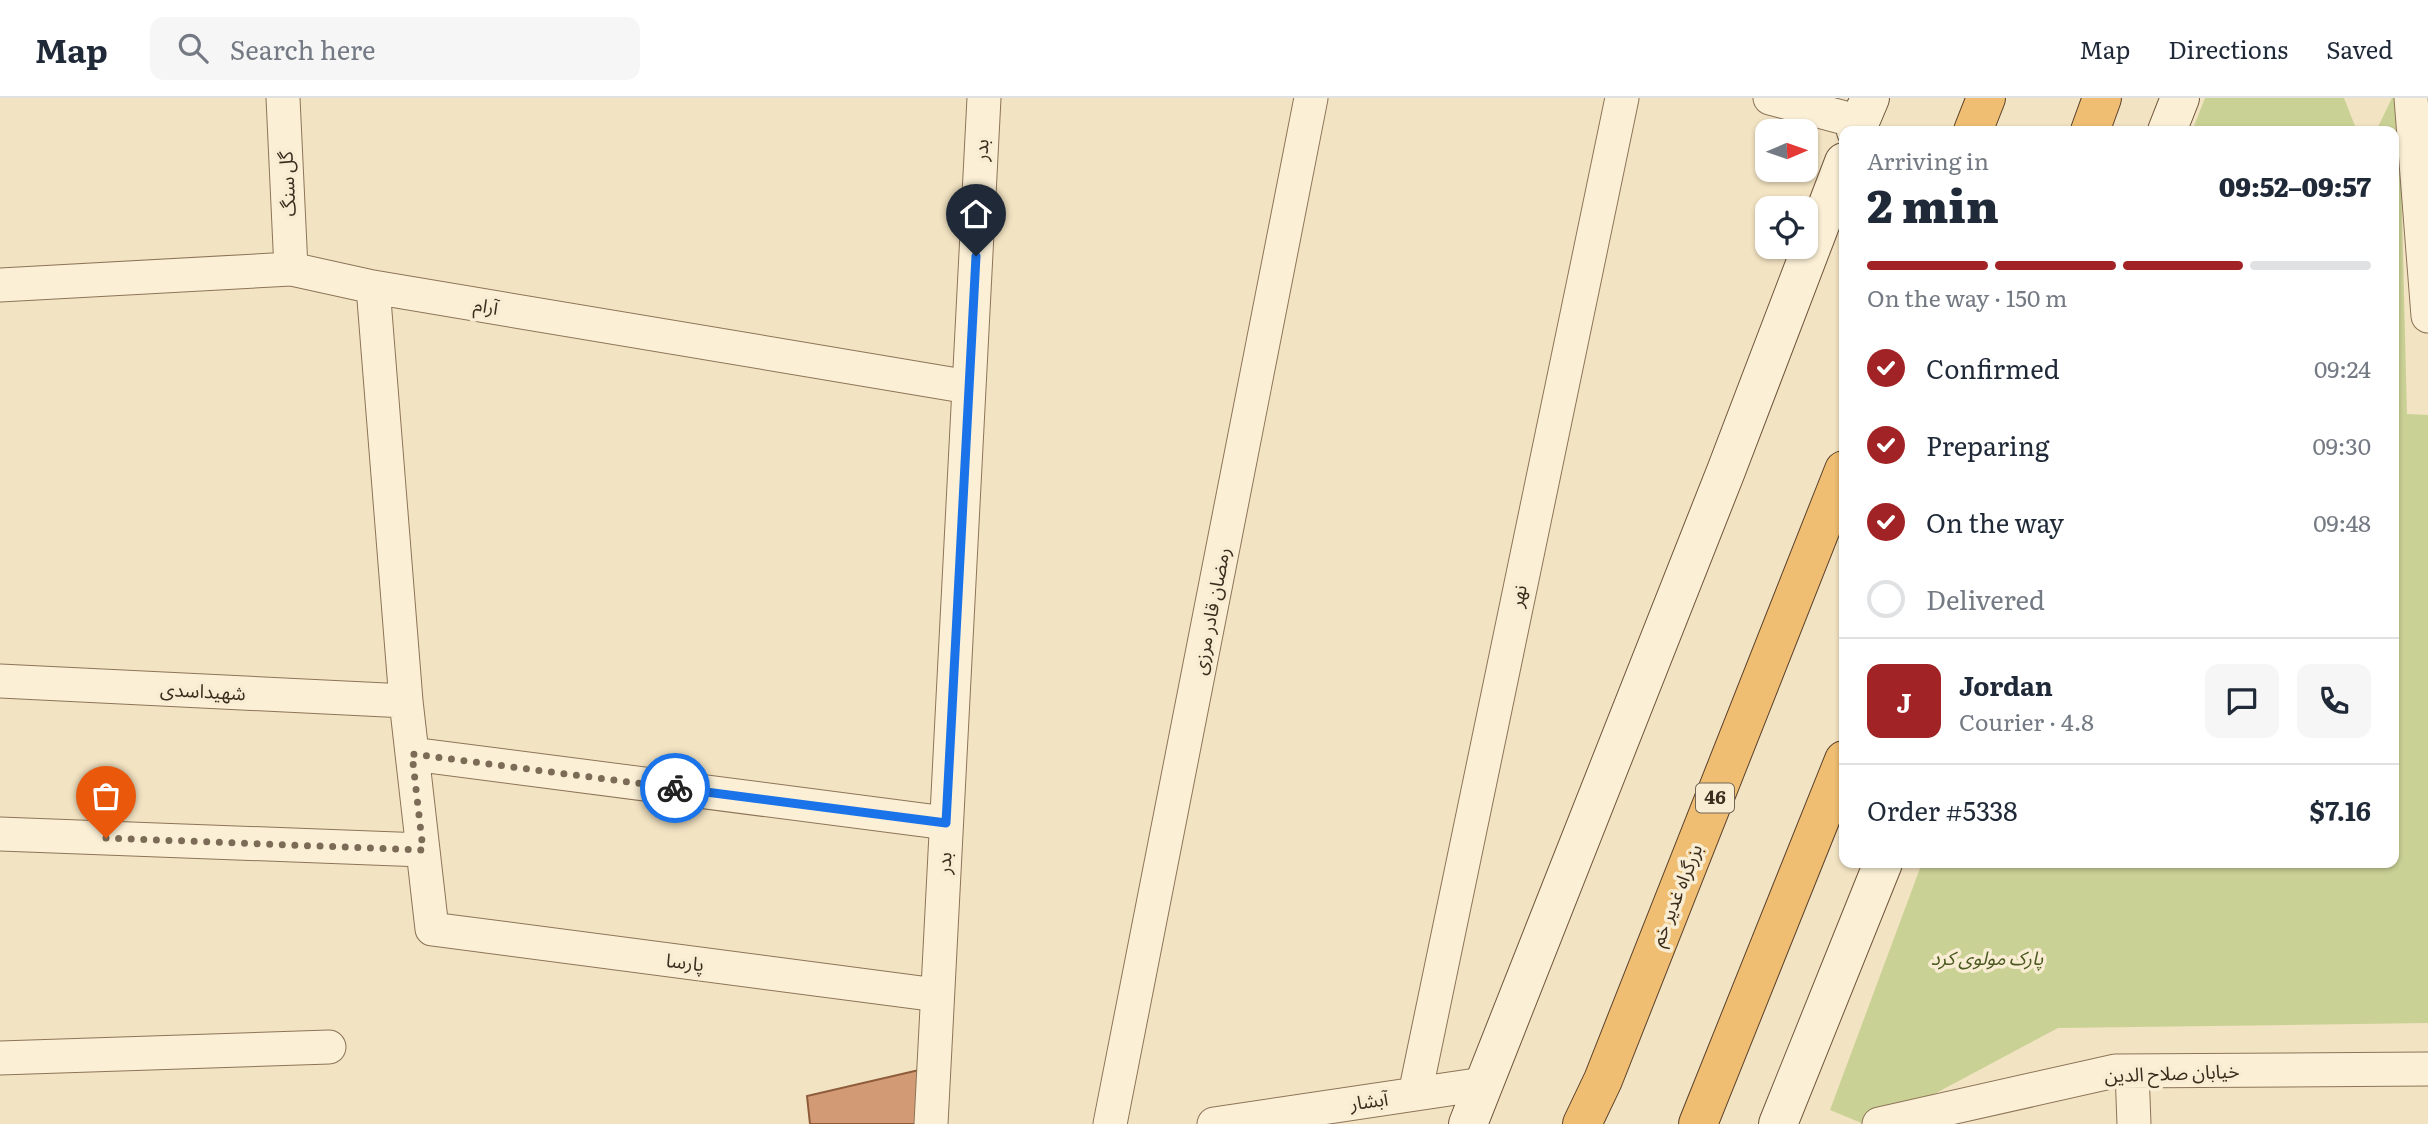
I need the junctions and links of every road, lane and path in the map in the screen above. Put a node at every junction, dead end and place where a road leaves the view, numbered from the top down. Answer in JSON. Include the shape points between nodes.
{"nodes":[{"id":1,"x":282,"y":98,"type":"edge"},
{"id":2,"x":984,"y":98,"type":"edge"},
{"id":3,"x":1311,"y":98,"type":"edge"},
{"id":4,"x":1622,"y":98,"type":"edge"},
{"id":5,"x":1770,"y":98,"type":"edge"},
{"id":6,"x":1986,"y":98,"type":"edge"},
{"id":7,"x":2102,"y":98,"type":"edge"},
{"id":8,"x":2180,"y":98,"type":"edge"},
{"id":9,"x":2412,"y":98,"type":"edge"},
{"id":10,"x":1862,"y":117,"type":"edge"},
{"id":11,"x":1975,"y":126,"type":"edge"},
{"id":12,"x":2092,"y":126,"type":"edge"},
{"id":13,"x":2169,"y":126,"type":"edge"},
{"id":14,"x":1839,"y":175,"type":"edge"},
{"id":15,"x":291,"y":269,"type":"junction"},
{"id":16,"x":0,"y":285,"type":"edge"},
{"id":17,"x":373,"y":287,"type":"junction"},
{"id":18,"x":2428,"y":316,"type":"edge"},
{"id":19,"x":969,"y":387,"type":"junction"},
{"id":20,"x":1839,"y":483,"type":"edge"},
{"id":21,"x":0,"y":681,"type":"edge"},
{"id":22,"x":406,"y":701,"type":"junction"},
{"id":23,"x":412,"y":754,"type":"junction"},
{"id":24,"x":1839,"y":772,"type":"edge"},
{"id":25,"x":946,"y":823,"type":"junction"},
{"id":26,"x":0,"y":834,"type":"edge"},
{"id":27,"x":423,"y":850,"type":"junction"},
{"id":28,"x":1881,"y":868,"type":"edge"},
{"id":29,"x":937,"y":995,"type":"junction"},
{"id":30,"x":329,"y":1047,"type":"dead end"},
{"id":31,"x":0,"y":1058,"type":"edge"},
{"id":32,"x":2428,"y":1069,"type":"edge"},
{"id":33,"x":2132,"y":1071,"type":"junction"},
{"id":34,"x":1483,"y":1084,"type":"junction"},
{"id":35,"x":1415,"y":1094,"type":"junction"},
{"id":36,"x":1916,"y":1120,"type":"edge"},
{"id":37,"x":931,"y":1124,"type":"edge"},
{"id":38,"x":1110,"y":1124,"type":"edge"},
{"id":39,"x":1214,"y":1124,"type":"edge"},
{"id":40,"x":1468,"y":1124,"type":"edge"},
{"id":41,"x":1582,"y":1124,"type":"edge"},
{"id":42,"x":1698,"y":1124,"type":"edge"},
{"id":43,"x":1778,"y":1124,"type":"edge"},
{"id":44,"x":1879,"y":1124,"type":"edge"},
{"id":45,"x":2134,"y":1124,"type":"edge"}],
"edges":[{"from":1,"to":15,"type":"street","name":"گل سنگ"},
{"from":2,"to":19,"type":"street","name":"بدر"},
{"from":3,"to":38,"type":"street","name":"رمضان قادر مرزی"},
{"from":4,"to":35,"type":"street","name":"نهر"},
{"from":5,"to":10,"type":"street"},
{"from":6,"to":11,"type":"highway"},
{"from":7,"to":12,"type":"highway"},
{"from":8,"to":13,"type":"main road"},
{"from":9,"to":18,"type":"street"},
{"from":14,"to":34,"type":"main road"},
{"from":15,"to":16,"type":"street","name":"آرام"},
{"from":15,"to":17,"type":"street","name":"آرام"},
{"from":17,"to":19,"type":"street","name":"آرام"},
{"from":17,"to":22,"type":"street"},
{"from":19,"to":25,"type":"street","name":"بدر"},
{"from":20,"to":41,"type":"highway","name":"بزرگراه غدیر خم","number":"46"},
{"from":21,"to":22,"type":"street","name":"شهیداسدی"},
{"from":22,"to":23,"type":"street"},
{"from":23,"to":25,"type":"street"},
{"from":23,"to":27,"type":"street"},
{"from":24,"to":42,"type":"highway"},
{"from":25,"to":29,"type":"street","name":"بدر"},
{"from":26,"to":27,"type":"street"},
{"from":27,"to":29,"type":"street","name":"پارسا","via":[[432,929]]},
{"from":28,"to":43,"type":"main road"},
{"from":29,"to":37,"type":"street","name":"بدر"},
{"from":30,"to":31,"type":"street"},
{"from":32,"to":33,"type":"street","name":"خیابان صلاح الدین"},
{"from":33,"to":36,"type":"street","name":"خیابان صلاح الدین","via":[[2115,1071]]},
{"from":33,"to":45,"type":"street"},
{"from":34,"to":35,"type":"street","name":"آبشار"},
{"from":34,"to":40,"type":"main road"},
{"from":35,"to":39,"type":"street","name":"آبشار"},
{"from":36,"to":44,"type":"street","name":"خیابان صلاح الدین"}]}
